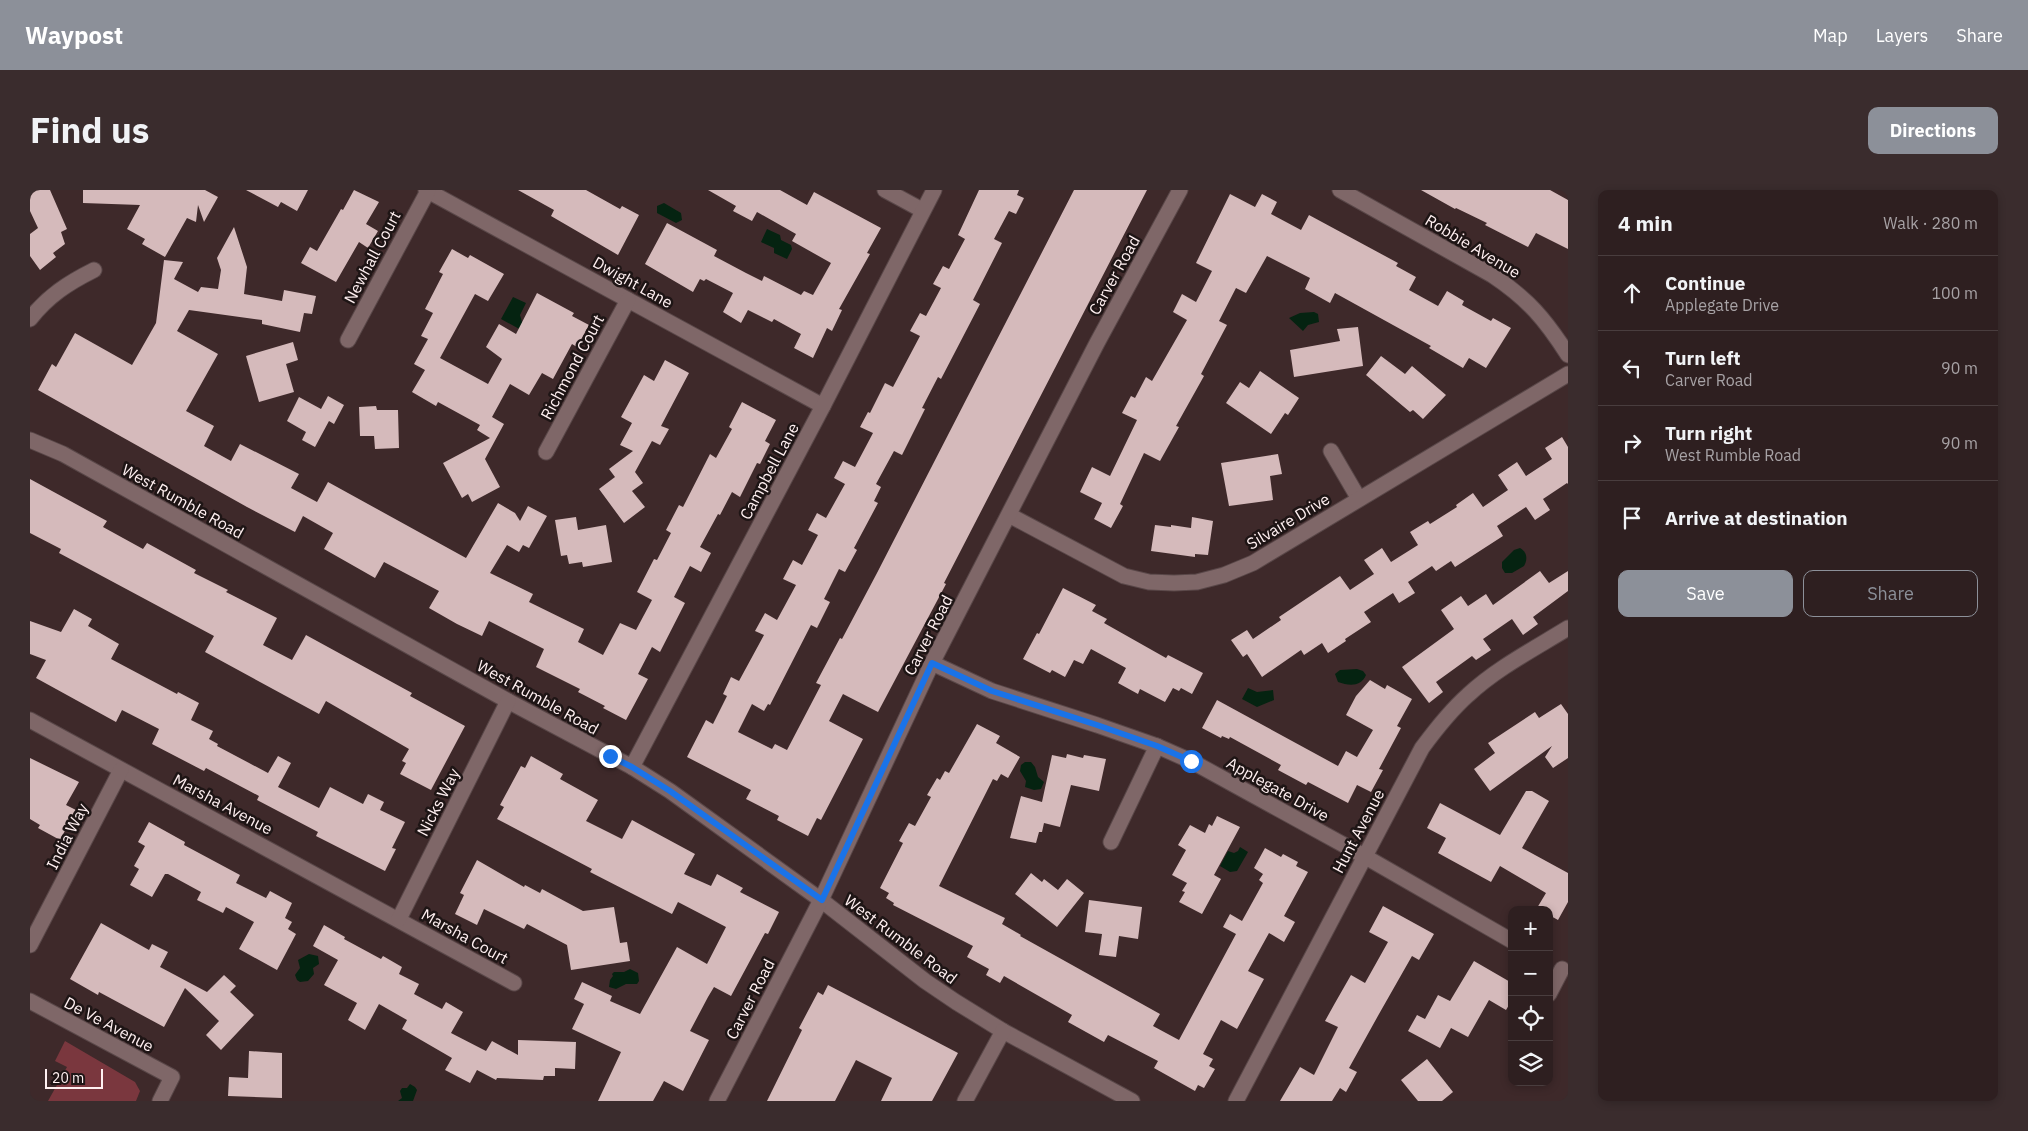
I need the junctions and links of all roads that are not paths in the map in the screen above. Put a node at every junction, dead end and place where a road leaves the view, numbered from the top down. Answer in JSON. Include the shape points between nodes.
{"nodes":[{"id":1,"x":427,"y":190,"type":"edge"},
{"id":2,"x":885,"y":190,"type":"edge"},
{"id":3,"x":934,"y":190,"type":"edge"},
{"id":4,"x":1180,"y":190,"type":"edge"},
{"id":5,"x":1340,"y":190,"type":"edge"},
{"id":6,"x":922,"y":210,"type":"junction"},
{"id":7,"x":94,"y":270,"type":"dead end"},
{"id":8,"x":628,"y":300,"type":"junction"},
{"id":9,"x":30,"y":319,"type":"edge"},
{"id":10,"x":348,"y":340,"type":"dead end"},
{"id":11,"x":1568,"y":355,"type":"edge"},
{"id":12,"x":1568,"y":374,"type":"edge"},
{"id":13,"x":822,"y":406,"type":"junction"},
{"id":14,"x":30,"y":440,"type":"edge"},
{"id":15,"x":1331,"y":451,"type":"dead end"},
{"id":16,"x":546,"y":452,"type":"dead end"},
{"id":17,"x":1359,"y":499,"type":"junction"},
{"id":18,"x":1009,"y":514,"type":"junction"},
{"id":19,"x":1568,"y":628,"type":"edge"},
{"id":20,"x":932,"y":663,"type":"junction"},
{"id":21,"x":508,"y":701,"type":"junction"},
{"id":22,"x":30,"y":720,"type":"edge"},
{"id":23,"x":1157,"y":746,"type":"junction"},
{"id":24,"x":632,"y":767,"type":"junction"},
{"id":25,"x":121,"y":770,"type":"junction"},
{"id":26,"x":1111,"y":842,"type":"dead end"},
{"id":27,"x":1364,"y":856,"type":"junction"},
{"id":28,"x":822,"y":900,"type":"junction"},
{"id":29,"x":399,"y":919,"type":"junction"},
{"id":30,"x":1508,"y":939,"type":"edge"},
{"id":31,"x":30,"y":945,"type":"edge"},
{"id":32,"x":1560,"y":968,"type":"edge"},
{"id":33,"x":514,"y":983,"type":"dead end"},
{"id":34,"x":1553,"y":985,"type":"edge"},
{"id":35,"x":30,"y":1000,"type":"edge"},
{"id":36,"x":1003,"y":1032,"type":"junction"},
{"id":37,"x":160,"y":1101,"type":"edge"},
{"id":38,"x":717,"y":1101,"type":"edge"},
{"id":39,"x":965,"y":1101,"type":"edge"},
{"id":40,"x":1132,"y":1101,"type":"edge"},
{"id":41,"x":1236,"y":1101,"type":"edge"}],
"edges":[{"from":1,"to":8,"type":"street","name":"Dwight Lane"},
{"from":1,"to":10,"type":"street","name":"Newhall Court"},
{"from":2,"to":6,"type":"street"},
{"from":3,"to":6,"type":"street","name":"Campbell Lane"},
{"from":4,"to":18,"type":"street","name":"Carver Road"},
{"from":5,"to":11,"type":"street","name":"Robbie Avenue","via":[[1513,289],[1551,327]]},
{"from":6,"to":13,"type":"street","name":"Campbell Lane"},
{"from":7,"to":9,"type":"street","via":[[58,289]]},
{"from":8,"to":13,"type":"street","name":"Dwight Lane"},
{"from":8,"to":16,"type":"street","name":"Richmond Court"},
{"from":12,"to":17,"type":"street","name":"Silvaire Drive"},
{"from":13,"to":24,"type":"street","name":"Campbell Lane"},
{"from":14,"to":21,"type":"street","name":"West Rumble Road","via":[[63,454]]},
{"from":15,"to":17,"type":"street"},
{"from":17,"to":18,"type":"street","name":"Silvaire Drive","via":[[1253,563],[1224,576],[1174,583],[1124,576]]},
{"from":18,"to":20,"type":"street","name":"Carver Road"},
{"from":19,"to":27,"type":"street","name":"Hunt Avenue","via":[[1490,676],[1442,721],[1422,748]]},
{"from":20,"to":23,"type":"street","name":"Applegate Drive","via":[[992,691]]},
{"from":20,"to":28,"type":"street","name":"Carver Road"},
{"from":21,"to":24,"type":"street","name":"West Rumble Road"},
{"from":21,"to":29,"type":"street","name":"Nicks Way"},
{"from":22,"to":25,"type":"street","name":"Marsha Avenue"},
{"from":23,"to":26,"type":"street"},
{"from":23,"to":27,"type":"street","name":"Applegate Drive","via":[[1191,761]]},
{"from":24,"to":28,"type":"street","name":"West Rumble Road"},
{"from":25,"to":29,"type":"street","name":"Marsha Avenue"},
{"from":25,"to":31,"type":"street","name":"India Way"},
{"from":27,"to":30,"type":"street","name":"Applegate Drive"},
{"from":27,"to":41,"type":"street","name":"Hunt Avenue"},
{"from":28,"to":36,"type":"street","name":"West Rumble Road","via":[[925,981]]},
{"from":28,"to":38,"type":"street","name":"Carver Road"},
{"from":29,"to":33,"type":"street","name":"Marsha Court"},
{"from":32,"to":34,"type":"street"},
{"from":35,"to":37,"type":"street","name":"De Ve Avenue","via":[[172,1077]]},
{"from":36,"to":39,"type":"street"},
{"from":36,"to":40,"type":"street","name":"West Rumble Road"}]}
